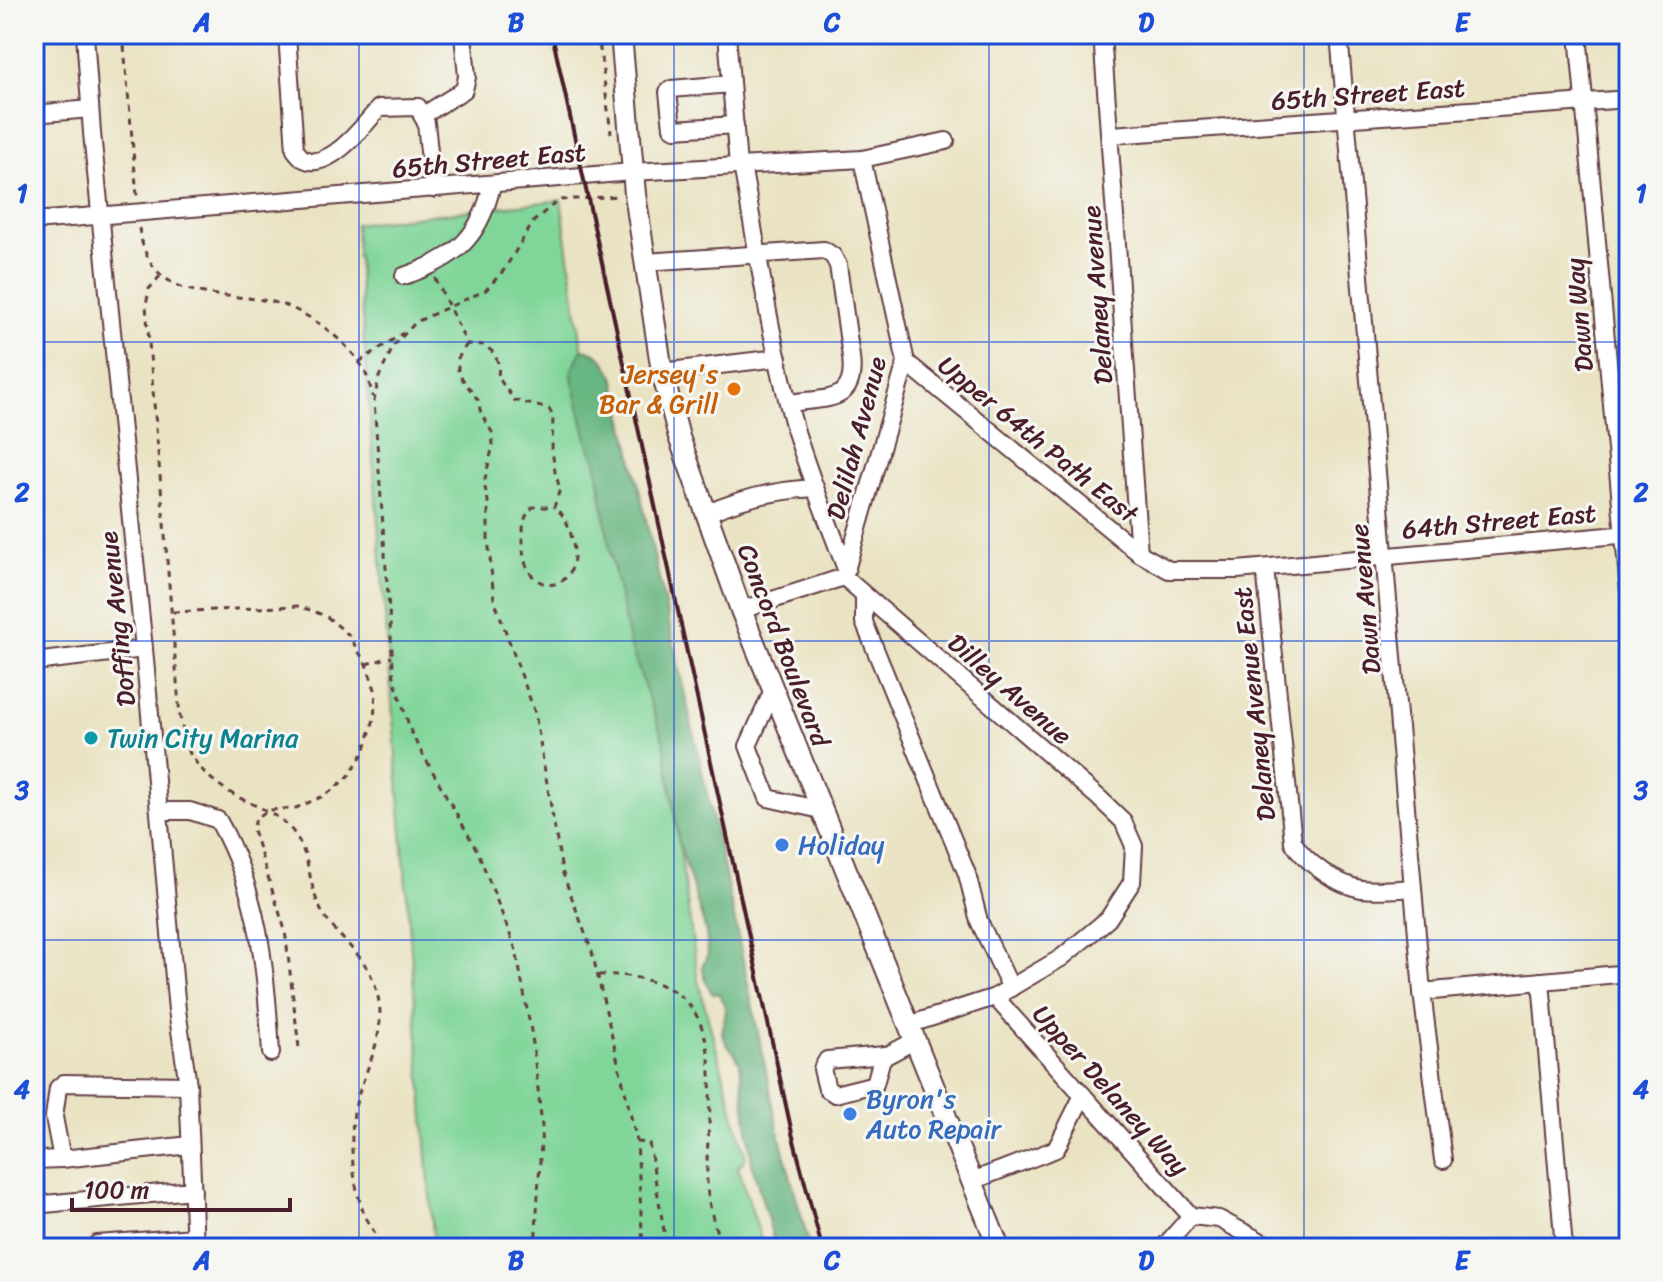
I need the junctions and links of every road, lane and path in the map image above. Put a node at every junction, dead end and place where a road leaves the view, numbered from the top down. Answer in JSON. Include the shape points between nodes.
{"nodes":[{"id":1,"x":85,"y":34,"type":"edge"},
{"id":2,"x":123,"y":34,"type":"edge"},
{"id":3,"x":287,"y":34,"type":"edge"},
{"id":4,"x":463,"y":34,"type":"edge"},
{"id":5,"x":598,"y":34,"type":"edge"},
{"id":6,"x":621,"y":34,"type":"edge"},
{"id":7,"x":727,"y":34,"type":"edge"},
{"id":8,"x":1102,"y":34,"type":"edge"},
{"id":9,"x":1339,"y":34,"type":"edge"},
{"id":10,"x":1578,"y":34,"type":"edge"},
{"id":11,"x":731,"y":84,"type":"junction"},
{"id":12,"x":1629,"y":99,"type":"edge"},
{"id":13,"x":1583,"y":103,"type":"junction"},
{"id":14,"x":90,"y":109,"type":"junction"},
{"id":15,"x":34,"y":114,"type":"edge"},
{"id":16,"x":422,"y":116,"type":"junction"},
{"id":17,"x":1346,"y":121,"type":"junction"},
{"id":18,"x":735,"y":125,"type":"junction"},
{"id":19,"x":1111,"y":135,"type":"junction"},
{"id":20,"x":946,"y":141,"type":"dead end"},
{"id":21,"x":612,"y":143,"type":"dead end"},
{"id":22,"x":862,"y":159,"type":"junction"},
{"id":23,"x":740,"y":166,"type":"junction"},
{"id":24,"x":624,"y":173,"type":"junction"},
{"id":25,"x":492,"y":185,"type":"junction"},
{"id":26,"x":433,"y":189,"type":"junction"},
{"id":27,"x":138,"y":212,"type":"junction"},
{"id":28,"x":102,"y":215,"type":"junction"},
{"id":29,"x":34,"y":221,"type":"edge"},
{"id":30,"x":759,"y":255,"type":"junction"},
{"id":31,"x":645,"y":262,"type":"junction"},
{"id":32,"x":160,"y":276,"type":"junction"},
{"id":33,"x":404,"y":276,"type":"dead end"},
{"id":34,"x":440,"y":289,"type":"dead end"},
{"id":35,"x":449,"y":307,"type":"junction"},
{"id":36,"x":408,"y":331,"type":"junction"},
{"id":37,"x":467,"y":344,"type":"junction"},
{"id":38,"x":778,"y":358,"type":"junction"},
{"id":39,"x":359,"y":362,"type":"junction"},
{"id":40,"x":906,"y":362,"type":"junction"},
{"id":41,"x":662,"y":372,"type":"junction"},
{"id":42,"x":374,"y":401,"type":"junction"},
{"id":43,"x":789,"y":403,"type":"junction"},
{"id":44,"x":815,"y":488,"type":"junction"},
{"id":45,"x":554,"y":507,"type":"junction"},
{"id":46,"x":706,"y":514,"type":"junction"},
{"id":47,"x":1627,"y":534,"type":"edge"},
{"id":48,"x":1139,"y":553,"type":"junction"},
{"id":49,"x":1386,"y":555,"type":"junction"},
{"id":50,"x":1265,"y":568,"type":"junction"},
{"id":51,"x":845,"y":573,"type":"junction"},
{"id":52,"x":1629,"y":591,"type":"edge"},
{"id":53,"x":864,"y":595,"type":"junction"},
{"id":54,"x":741,"y":610,"type":"junction"},
{"id":55,"x":173,"y":612,"type":"junction"},
{"id":56,"x":144,"y":649,"type":"junction"},
{"id":57,"x":392,"y":657,"type":"junction"},
{"id":58,"x":34,"y":662,"type":"edge"},
{"id":59,"x":366,"y":664,"type":"junction"},
{"id":60,"x":773,"y":690,"type":"junction"},
{"id":61,"x":269,"y":810,"type":"junction"},
{"id":62,"x":821,"y":810,"type":"junction"},
{"id":63,"x":160,"y":811,"type":"junction"},
{"id":64,"x":1413,"y":888,"type":"junction"},
{"id":65,"x":1629,"y":973,"type":"edge"},
{"id":66,"x":597,"y":975,"type":"junction"},
{"id":67,"x":1541,"y":981,"type":"junction"},
{"id":68,"x":1011,"y":988,"type":"junction"},
{"id":69,"x":1422,"y":992,"type":"junction"},
{"id":70,"x":995,"y":997,"type":"junction"},
{"id":71,"x":911,"y":1033,"type":"junction"},
{"id":72,"x":299,"y":1048,"type":"dead end"},
{"id":73,"x":271,"y":1053,"type":"dead end"},
{"id":74,"x":885,"y":1055,"type":"dead end"},
{"id":75,"x":188,"y":1085,"type":"junction"},
{"id":76,"x":1083,"y":1095,"type":"junction"},
{"id":77,"x":637,"y":1142,"type":"junction"},
{"id":78,"x":190,"y":1145,"type":"junction"},
{"id":79,"x":62,"y":1159,"type":"junction"},
{"id":80,"x":34,"y":1160,"type":"edge"},
{"id":81,"x":1443,"y":1160,"type":"dead end"},
{"id":82,"x":972,"y":1181,"type":"junction"},
{"id":83,"x":193,"y":1190,"type":"junction"},
{"id":84,"x":34,"y":1205,"type":"edge"},
{"id":85,"x":1191,"y":1216,"type":"junction"},
{"id":86,"x":34,"y":1228,"type":"edge"},
{"id":87,"x":195,"y":1242,"type":"edge"},
{"id":88,"x":97,"y":1244,"type":"dead end"},
{"id":89,"x":39,"y":1248,"type":"edge"},
{"id":90,"x":383,"y":1248,"type":"edge"},
{"id":91,"x":535,"y":1248,"type":"edge"},
{"id":92,"x":643,"y":1248,"type":"edge"},
{"id":93,"x":667,"y":1248,"type":"edge"},
{"id":94,"x":721,"y":1248,"type":"edge"},
{"id":95,"x":999,"y":1248,"type":"edge"},
{"id":96,"x":1163,"y":1248,"type":"edge"},
{"id":97,"x":1273,"y":1248,"type":"edge"},
{"id":98,"x":1564,"y":1248,"type":"edge"}],
"edges":[{"from":1,"to":14,"type":"street","name":"Doffing Avenue"},
{"from":2,"to":27,"type":"path"},
{"from":3,"to":16,"type":"street","via":[[295,150],[304,159],[314,161],[343,149],[379,108],[418,107]]},
{"from":4,"to":16,"type":"street","via":[[464,90]]},
{"from":5,"to":21,"type":"path"},
{"from":6,"to":24,"type":"main road","name":"Concord Boulevard"},
{"from":7,"to":11,"type":"street"},
{"from":8,"to":19,"type":"street","name":"Delaney Avenue"},
{"from":9,"to":17,"type":"street","name":"Dawn Avenue"},
{"from":10,"to":13,"type":"street","name":"Dawn Way"},
{"from":11,"to":18,"type":"street"},
{"from":11,"to":18,"type":"street","via":[[668,92],[675,129]]},
{"from":12,"to":13,"type":"street","name":"65th Street East"},
{"from":13,"to":17,"type":"street","name":"65th Street East"},
{"from":13,"to":47,"type":"street","name":"Dawn Way"},
{"from":14,"to":15,"type":"street"},
{"from":14,"to":28,"type":"street","name":"Doffing Avenue"},
{"from":16,"to":26,"type":"street"},
{"from":17,"to":19,"type":"street","name":"65th Street East"},
{"from":17,"to":49,"type":"street","name":"Dawn Avenue"},
{"from":18,"to":23,"type":"street"},
{"from":19,"to":48,"type":"street","name":"Delaney Avenue"},
{"from":20,"to":22,"type":"street","name":"65th Street East"},
{"from":22,"to":23,"type":"street","name":"65th Street East"},
{"from":22,"to":40,"type":"street","name":"Delilah Avenue"},
{"from":23,"to":24,"type":"street","name":"65th Street East"},
{"from":23,"to":30,"type":"street"},
{"from":24,"to":25,"type":"street","name":"65th Street East"},
{"from":24,"to":31,"type":"main road","name":"Concord Boulevard"},
{"from":24,"to":35,"type":"path","via":[[619,197],[561,200],[534,221],[486,290]]},
{"from":25,"to":26,"type":"street","name":"65th Street East"},
{"from":25,"to":33,"type":"street","via":[[472,236],[441,261]]},
{"from":26,"to":27,"type":"street","name":"65th Street East"},
{"from":27,"to":28,"type":"street","name":"65th Street East"},
{"from":27,"to":32,"type":"path","via":[[146,255]]},
{"from":28,"to":29,"type":"street","name":"65th Street East"},
{"from":28,"to":56,"type":"street","name":"Doffing Avenue"},
{"from":30,"to":31,"type":"street"},
{"from":30,"to":38,"type":"street"},
{"from":30,"to":43,"type":"street","via":[[824,250],[838,265],[853,370],[850,385],[842,394]]},
{"from":31,"to":41,"type":"main road","name":"Concord Boulevard"},
{"from":32,"to":39,"type":"path","via":[[202,294],[296,308]]},
{"from":32,"to":55,"type":"path","via":[[149,289],[146,306]]},
{"from":34,"to":35,"type":"path"},
{"from":35,"to":36,"type":"path"},
{"from":35,"to":37,"type":"path"},
{"from":36,"to":39,"type":"path"},
{"from":36,"to":42,"type":"path","via":[[394,345]]},
{"from":37,"to":45,"type":"path","via":[[484,345],[494,353],[498,377],[514,400],[549,409],[553,416],[552,449],[560,489]]},
{"from":37,"to":66,"type":"path","via":[[458,358],[458,373],[492,432],[484,483],[496,607],[535,713],[562,871]]},
{"from":38,"to":41,"type":"street"},
{"from":38,"to":43,"type":"street"},
{"from":39,"to":42,"type":"path"},
{"from":40,"to":48,"type":"street","name":"Upper 64th Path East"},
{"from":40,"to":51,"type":"street","name":"Delilah Avenue"},
{"from":41,"to":46,"type":"main road","name":"Concord Boulevard"},
{"from":42,"to":57,"type":"path"},
{"from":43,"to":44,"type":"street"},
{"from":44,"to":46,"type":"street","via":[[769,493]]},
{"from":44,"to":51,"type":"street"},
{"from":45,"to":45,"type":"path","via":[[565,517],[572,538],[573,568],[559,582],[538,582],[525,565],[525,515],[533,507]]},
{"from":46,"to":54,"type":"main road","name":"Concord Boulevard"},
{"from":47,"to":49,"type":"street","name":"64th Street East"},
{"from":47,"to":52,"type":"street","name":"Dawn Way"},
{"from":48,"to":50,"type":"street","name":"64th Street East","via":[[1169,570]]},
{"from":49,"to":50,"type":"street","name":"64th Street East"},
{"from":49,"to":64,"type":"street","name":"Dawn Avenue"},
{"from":50,"to":64,"type":"street","name":"Delaney Avenue East","via":[[1293,842],[1309,862],[1350,886]]},
{"from":51,"to":53,"type":"street","name":"Dilley Avenue"},
{"from":51,"to":54,"type":"street"},
{"from":53,"to":68,"type":"street","via":[[864,622],[967,874],[979,921]]},
{"from":53,"to":68,"type":"street","name":"Dilley Avenue","via":[[1099,798],[1123,821],[1134,846],[1132,882],[1108,919],[1061,958]]},
{"from":54,"to":60,"type":"main road","name":"Concord Boulevard"},
{"from":55,"to":59,"type":"path","via":[[299,606],[326,616],[348,634]]},
{"from":55,"to":61,"type":"path","via":[[180,717],[188,749],[207,775],[237,797]]},
{"from":56,"to":58,"type":"street"},
{"from":56,"to":63,"type":"street","name":"Doffing Avenue"},
{"from":57,"to":59,"type":"path"},
{"from":57,"to":91,"type":"path","via":[[412,735],[478,852],[516,950],[542,1125]]},
{"from":59,"to":61,"type":"path","via":[[376,692],[374,719],[364,752],[348,777],[326,795],[296,808]]},
{"from":60,"to":62,"type":"main road","name":"Concord Boulevard"},
{"from":60,"to":62,"type":"street","via":[[748,746],[768,798]]},
{"from":61,"to":72,"type":"path","via":[[256,818],[253,830],[285,930]]},
{"from":61,"to":90,"type":"path","via":[[305,852],[322,914],[373,979],[380,1012],[377,1048],[353,1119],[354,1164],[363,1210]]},
{"from":62,"to":71,"type":"main road","name":"Concord Boulevard"},
{"from":63,"to":73,"type":"street","via":[[190,811],[218,820],[232,846],[255,911]]},
{"from":63,"to":75,"type":"street","name":"Doffing Avenue"},
{"from":64,"to":69,"type":"street","name":"Dawn Avenue"},
{"from":65,"to":67,"type":"street"},
{"from":66,"to":77,"type":"path"},
{"from":66,"to":94,"type":"path","via":[[639,977],[671,989],[690,1004],[705,1032],[708,1195]]},
{"from":67,"to":69,"type":"street"},
{"from":67,"to":98,"type":"street"},
{"from":68,"to":70,"type":"street"},
{"from":69,"to":81,"type":"street","name":"Dawn Avenue"},
{"from":70,"to":71,"type":"street"},
{"from":70,"to":76,"type":"street","name":"Upper Delaney Way"},
{"from":71,"to":74,"type":"street"},
{"from":71,"to":82,"type":"main road","name":"Concord Boulevard"},
{"from":75,"to":78,"type":"street","name":"Doffing Avenue"},
{"from":75,"to":79,"type":"street","via":[[64,1083],[58,1088],[54,1117]]},
{"from":76,"to":82,"type":"street","via":[[1056,1149]]},
{"from":76,"to":85,"type":"street","name":"Upper Delaney Way"},
{"from":77,"to":92,"type":"path"},
{"from":77,"to":93,"type":"path","via":[[649,1143]]},
{"from":78,"to":79,"type":"street"},
{"from":78,"to":83,"type":"street","name":"Doffing Avenue"},
{"from":79,"to":80,"type":"street"},
{"from":82,"to":95,"type":"main road","name":"Concord Boulevard"},
{"from":83,"to":84,"type":"street"},
{"from":83,"to":87,"type":"street","name":"Doffing Avenue"},
{"from":85,"to":96,"type":"street"},
{"from":85,"to":97,"type":"street","via":[[1219,1219]]},
{"from":86,"to":89,"type":"street"},
{"from":87,"to":88,"type":"street"}]}
